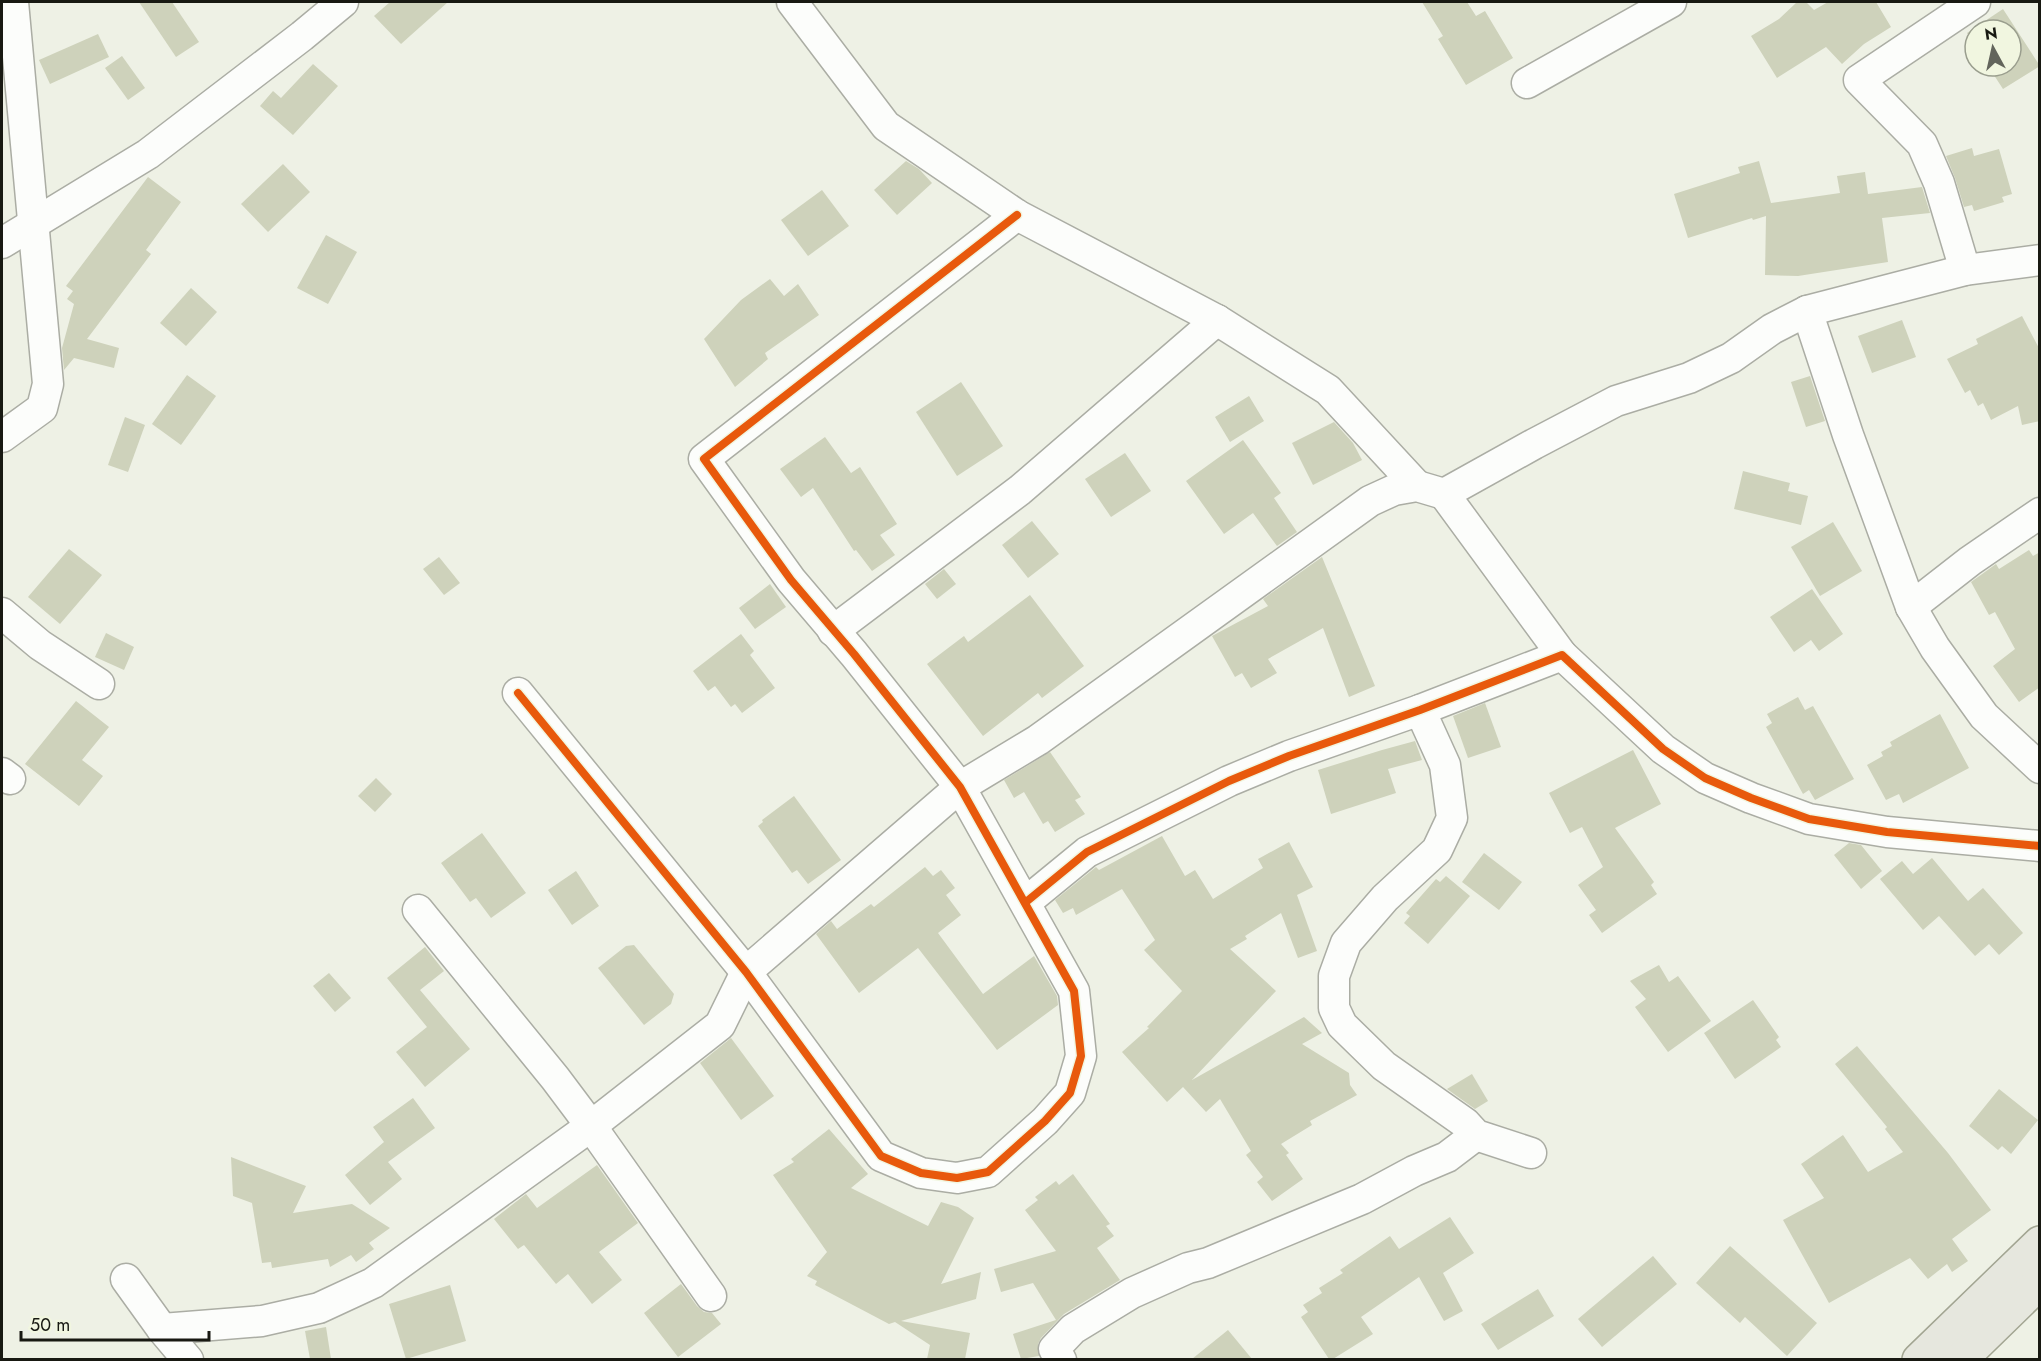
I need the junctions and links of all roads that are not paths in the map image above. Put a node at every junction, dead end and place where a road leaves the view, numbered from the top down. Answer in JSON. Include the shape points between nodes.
{"nodes":[{"id":1,"x":13,"y":2,"type":"edge"},
{"id":2,"x":343,"y":2,"type":"edge"},
{"id":3,"x":792,"y":2,"type":"edge"},
{"id":4,"x":1671,"y":2,"type":"edge"},
{"id":5,"x":1975,"y":2,"type":"edge"},
{"id":6,"x":1527,"y":83,"type":"dead end"},
{"id":7,"x":1017,"y":215,"type":"junction"},
{"id":8,"x":33,"y":224,"type":"junction"},
{"id":9,"x":2,"y":243,"type":"edge"},
{"id":10,"x":2040,"y":260,"type":"edge"},
{"id":11,"x":1965,"y":270,"type":"junction"},
{"id":12,"x":1807,"y":311,"type":"junction"},
{"id":13,"x":1217,"y":320,"type":"junction"},
{"id":14,"x":2,"y":437,"type":"edge"},
{"id":15,"x":1430,"y":490,"type":"junction"},
{"id":16,"x":2040,"y":513,"type":"edge"},
{"id":17,"x":1911,"y":607,"type":"junction"},
{"id":18,"x":2,"y":613,"type":"edge"},
{"id":19,"x":833,"y":631,"type":"junction"},
{"id":20,"x":1562,"y":655,"type":"junction"},
{"id":21,"x":99,"y":684,"type":"dead end"},
{"id":22,"x":518,"y":693,"type":"dead end"},
{"id":23,"x":1420,"y":710,"type":"junction"},
{"id":24,"x":2040,"y":768,"type":"edge"},
{"id":25,"x":960,"y":787,"type":"junction"},
{"id":26,"x":2040,"y":846,"type":"edge"},
{"id":27,"x":1026,"y":902,"type":"junction"},
{"id":28,"x":418,"y":910,"type":"dead end"},
{"id":29,"x":746,"y":972,"type":"junction"},
{"id":30,"x":591,"y":1126,"type":"junction"},
{"id":31,"x":1476,"y":1135,"type":"junction"},
{"id":32,"x":1532,"y":1153,"type":"dead end"},
{"id":33,"x":2040,"y":1243,"type":"edge"},
{"id":34,"x":126,"y":1279,"type":"dead end"},
{"id":35,"x":2040,"y":1282,"type":"edge"},
{"id":36,"x":711,"y":1296,"type":"dead end"},
{"id":37,"x":162,"y":1329,"type":"junction"},
{"id":38,"x":188,"y":1359,"type":"edge"},
{"id":39,"x":1061,"y":1359,"type":"edge"},
{"id":40,"x":1919,"y":1359,"type":"edge"},
{"id":41,"x":1960,"y":1359,"type":"edge"}],
"edges":[{"from":1,"to":8,"type":"street"},
{"from":2,"to":8,"type":"street","via":[[148,154]]},
{"from":3,"to":7,"type":"street","via":[[886,126]]},
{"from":4,"to":6,"type":"street"},
{"from":5,"to":11,"type":"street","via":[[1859,80],[1922,144],[1939,183]]},
{"from":7,"to":13,"type":"street"},
{"from":7,"to":19,"type":"street","via":[[704,459],[790,580]]},
{"from":8,"to":9,"type":"street"},
{"from":8,"to":14,"type":"street","via":[[48,384],[42,408]]},
{"from":10,"to":11,"type":"street"},
{"from":11,"to":12,"type":"street"},
{"from":12,"to":15,"type":"street","via":[[1772,329],[1731,358],[1689,378],[1616,401],[1534,444]]},
{"from":12,"to":17,"type":"street"},
{"from":13,"to":15,"type":"street","via":[[1328,390]]},
{"from":13,"to":19,"type":"street","via":[[1020,490]]},
{"from":15,"to":20,"type":"street"},
{"from":15,"to":25,"type":"street","via":[[1394,490],[1370,501],[1038,740]]},
{"from":16,"to":17,"type":"street"},
{"from":17,"to":24,"type":"street","via":[[1984,716]]},
{"from":18,"to":21,"type":"street","via":[[40,645]]},
{"from":19,"to":25,"type":"street"},
{"from":20,"to":23,"type":"street"},
{"from":20,"to":26,"type":"street","via":[[1663,749],[1705,778],[1751,798],[1809,819],[1887,832]]},
{"from":22,"to":29,"type":"street"},
{"from":23,"to":27,"type":"street","via":[[1289,756],[1199,795],[1087,852]]},
{"from":23,"to":31,"type":"street","via":[[1444,765],[1452,818],[1437,850],[1384,898],[1346,943],[1334,975],[1334,1008],[1342,1025],[1384,1066]]},
{"from":25,"to":27,"type":"street"},
{"from":25,"to":29,"type":"street"},
{"from":27,"to":29,"type":"street","via":[[1074,991],[1081,1056],[1070,1093],[1046,1121],[988,1172],[957,1178],[921,1173],[881,1156]]},
{"from":28,"to":30,"type":"street"},
{"from":29,"to":30,"type":"street","via":[[720,1024]]},
{"from":30,"to":36,"type":"street"},
{"from":30,"to":37,"type":"street","via":[[373,1283],[319,1308],[262,1321]]},
{"from":31,"to":32,"type":"street"},
{"from":31,"to":39,"type":"street","via":[[1447,1157],[1362,1199],[1132,1293],[1073,1329],[1054,1349]]},
{"from":33,"to":40,"type":"main road"},
{"from":34,"to":37,"type":"street"},
{"from":35,"to":41,"type":"main road"},
{"from":37,"to":38,"type":"street"}]}
